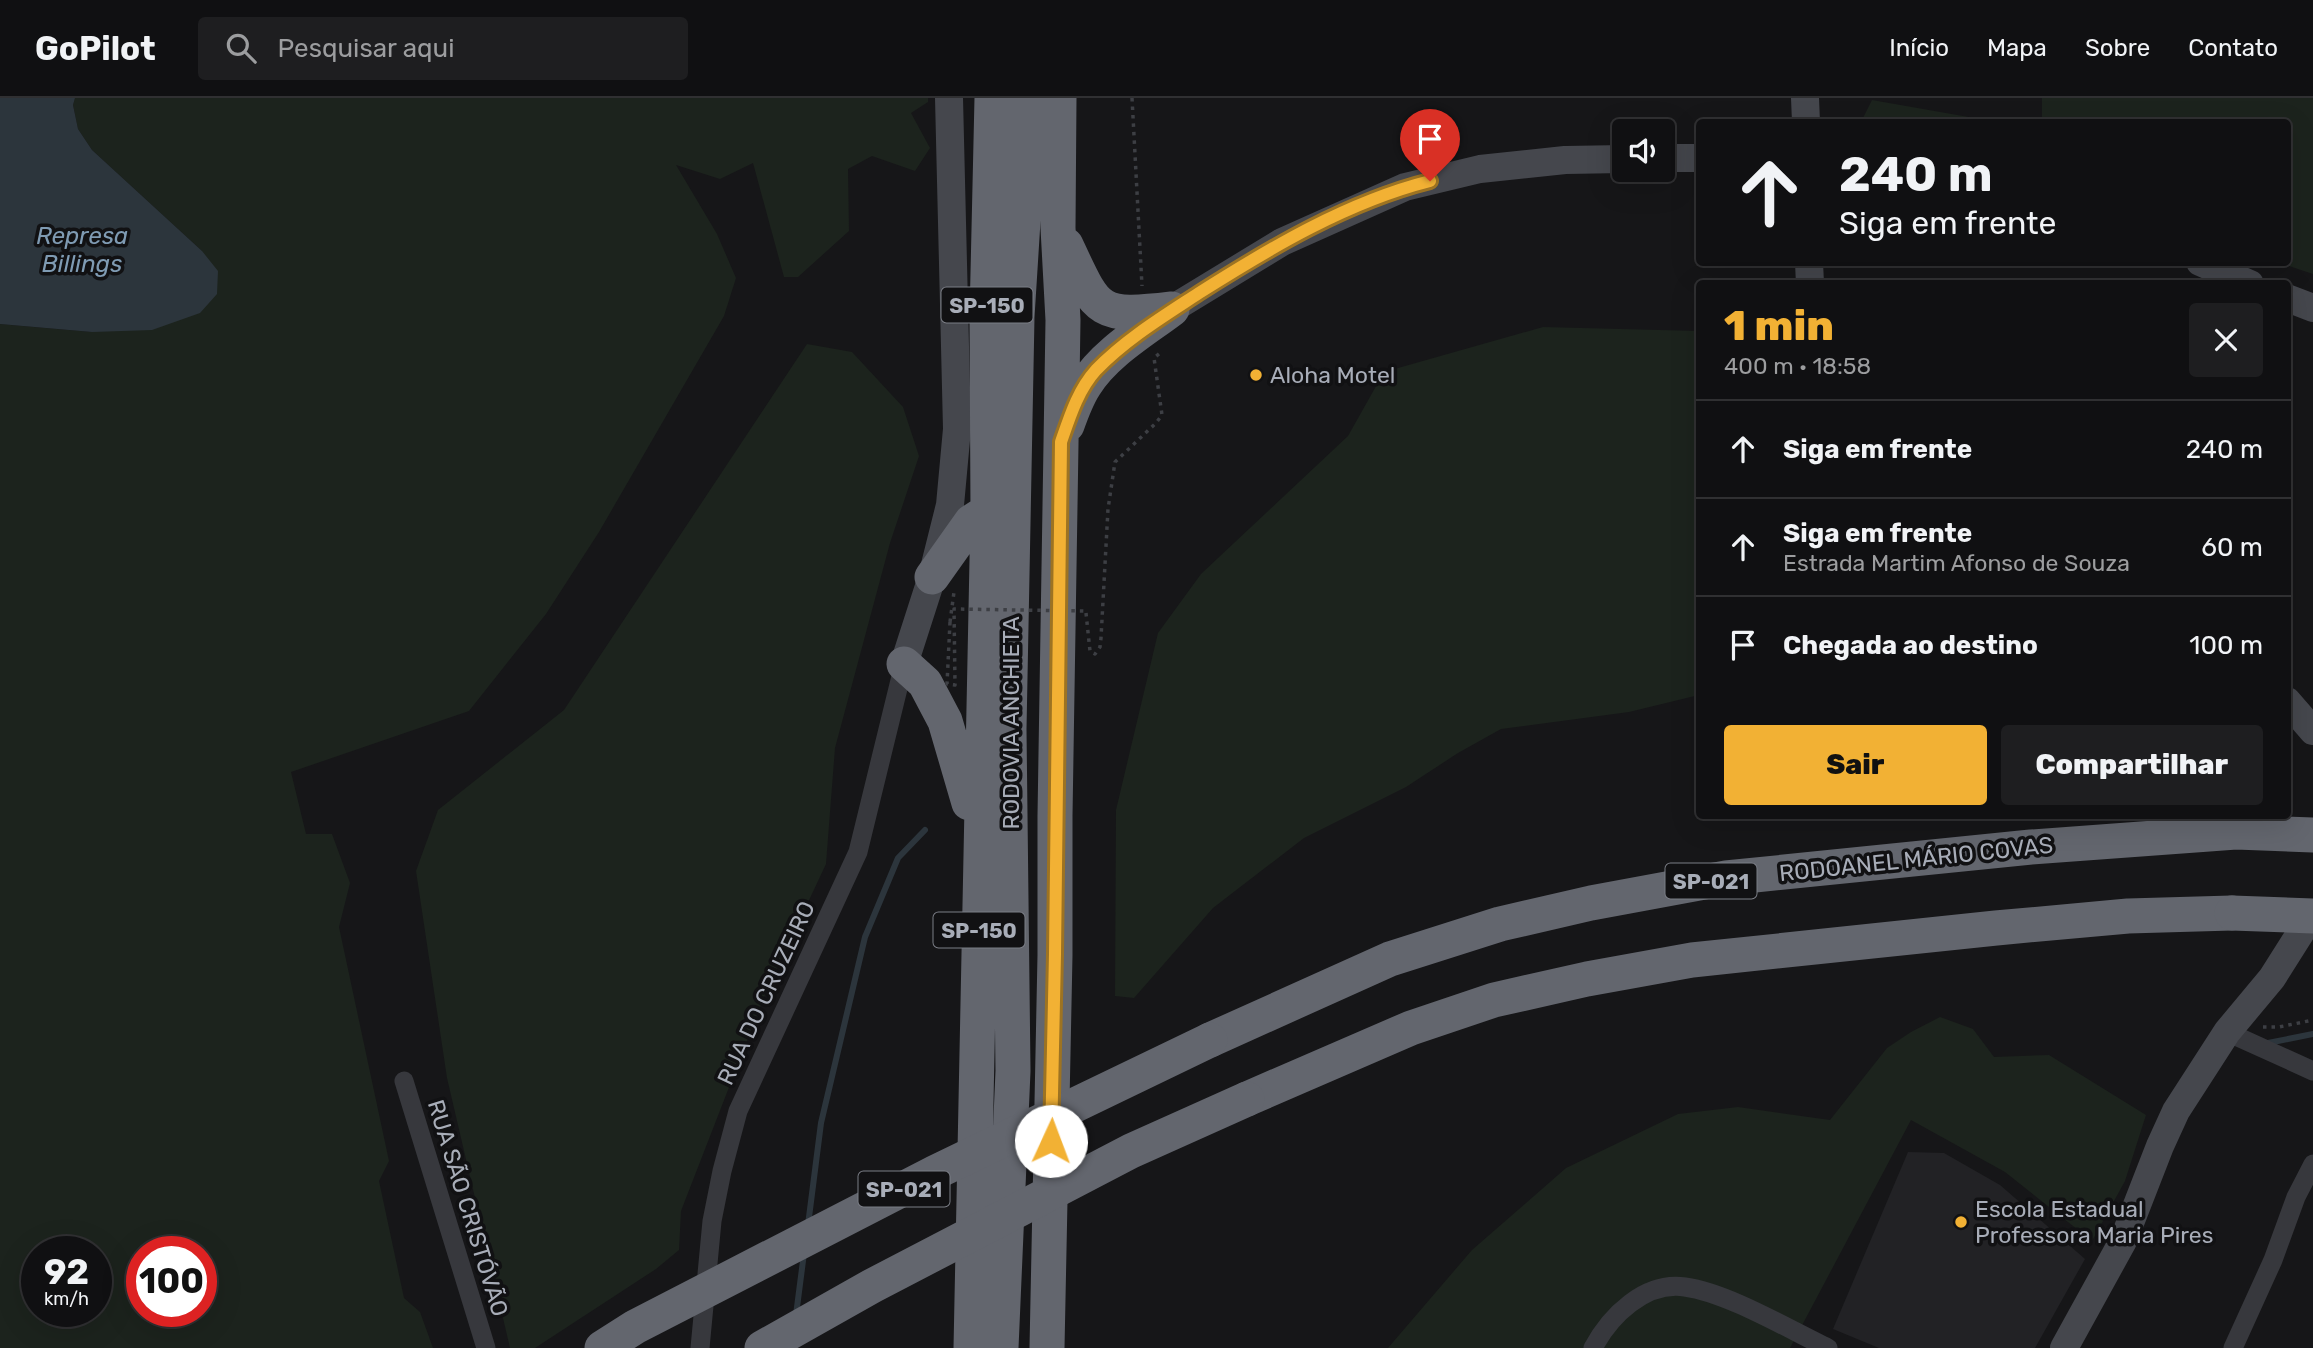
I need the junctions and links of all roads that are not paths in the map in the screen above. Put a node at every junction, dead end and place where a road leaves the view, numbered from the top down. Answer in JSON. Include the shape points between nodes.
{"nodes":[{"id":1,"x":949,"y":98,"type":"edge"},
{"id":2,"x":992,"y":98,"type":"edge"},
{"id":3,"x":1024,"y":98,"type":"edge"},
{"id":4,"x":1059,"y":98,"type":"edge"},
{"id":5,"x":1805,"y":98,"type":"edge"},
{"id":6,"x":1805,"y":119,"type":"edge"},
{"id":7,"x":1675,"y":158,"type":"edge"},
{"id":8,"x":1696,"y":158,"type":"edge"},
{"id":9,"x":1612,"y":159,"type":"edge"},
{"id":10,"x":1024,"y":205,"type":"junction"},
{"id":11,"x":1058,"y":228,"type":"junction"},
{"id":12,"x":2209,"y":266,"type":"edge"},
{"id":13,"x":2241,"y":280,"type":"edge"},
{"id":14,"x":2291,"y":300,"type":"edge"},
{"id":15,"x":2313,"y":308,"type":"edge"},
{"id":16,"x":1172,"y":309,"type":"junction"},
{"id":17,"x":1061,"y":442,"type":"junction"},
{"id":18,"x":970,"y":513,"type":"junction"},
{"id":19,"x":1060,"y":548,"type":"junction"},
{"id":20,"x":932,"y":577,"type":"joint"},
{"id":21,"x":904,"y":664,"type":"junction"},
{"id":22,"x":2291,"y":706,"type":"edge"},
{"id":23,"x":2313,"y":731,"type":"edge"},
{"id":24,"x":2313,"y":835,"type":"edge"},
{"id":25,"x":980,"y":876,"type":"junction"},
{"id":26,"x":2313,"y":915,"type":"edge"},
{"id":27,"x":2231,"y":1028,"type":"junction"},
{"id":28,"x":2313,"y":1071,"type":"edge"},
{"id":29,"x":404,"y":1081,"type":"dead end"},
{"id":30,"x":2313,"y":1164,"type":"edge"},
{"id":31,"x":486,"y":1348,"type":"edge"},
{"id":32,"x":602,"y":1348,"type":"edge"},
{"id":33,"x":699,"y":1348,"type":"edge"},
{"id":34,"x":762,"y":1348,"type":"edge"},
{"id":35,"x":971,"y":1348,"type":"edge"},
{"id":36,"x":1001,"y":1348,"type":"edge"},
{"id":37,"x":1047,"y":1348,"type":"edge"},
{"id":38,"x":1593,"y":1348,"type":"edge"},
{"id":39,"x":1828,"y":1348,"type":"edge"},
{"id":40,"x":2064,"y":1348,"type":"edge"},
{"id":41,"x":2233,"y":1348,"type":"edge"}],
"edges":[{"from":1,"to":18,"type":"street","via":[[957,429]]},
{"from":2,"to":18,"type":"highway","name":"RODOVIA ANCHIETA","number":"SP-150","via":[[987,317]]},
{"from":3,"to":10,"type":"highway","name":"RODOVIA ANCHIETA","number":"SP-150"},
{"from":4,"to":11,"type":"highway","name":"RODOVIA ANCHIETA","number":"SP-150"},
{"from":5,"to":6,"type":"street"},
{"from":7,"to":8,"type":"street"},
{"from":9,"to":16,"type":"street","via":[[1480,169],[1405,187],[1282,242]]},
{"from":10,"to":19,"type":"highway","via":[[1034,246],[1046,475]]},
{"from":10,"to":36,"type":"highway","name":"RODOVIA ANCHIETA","number":"SP-150","via":[[1017,317],[1009,716],[1013,1071]]},
{"from":11,"to":16,"type":"highway","via":[[1090,295],[1101,305],[1121,314]]},
{"from":11,"to":17,"type":"highway","name":"RODOVIA ANCHIETA","number":"SP-150","via":[[1063,320]]},
{"from":12,"to":13,"type":"street"},
{"from":14,"to":15,"type":"street"},
{"from":16,"to":17,"type":"highway","via":[[1114,354],[1084,385]]},
{"from":17,"to":19,"type":"highway","name":"RODOVIA ANCHIETA","number":"SP-150"},
{"from":18,"to":20,"type":"highway"},
{"from":18,"to":25,"type":"highway","name":"RODOVIA ANCHIETA","number":"SP-150"},
{"from":19,"to":37,"type":"highway","name":"RODOVIA ANCHIETA","number":"SP-150"},
{"from":20,"to":21,"type":"street"},
{"from":21,"to":25,"type":"highway","via":[[925,682],[945,721],[969,804]]},
{"from":21,"to":33,"type":"street","name":"RUA DO CRUZEIRO","via":[[858,852],[738,1111],[712,1221]]},
{"from":22,"to":23,"type":"street"},
{"from":24,"to":32,"type":"highway","name":"RODOANEL MÁRIO COVAS","number":"SP-021","bridge":true,"via":[[2236,832],[1805,869],[1726,878],[1500,923],[1390,959],[1210,1040],[934,1173]]},
{"from":25,"to":35,"type":"highway","name":"RODOVIA ANCHIETA","number":"SP-150"},
{"from":26,"to":27,"type":"street","via":[[2272,978]]},
{"from":26,"to":34,"type":"highway","bridge":true,"via":[[2128,916],[1996,928],[1692,960],[1494,1000],[1411,1028],[1131,1151]]},
{"from":27,"to":28,"type":"street"},
{"from":27,"to":40,"type":"street","via":[[2176,1111],[2123,1241]]},
{"from":29,"to":31,"type":"street","name":"RUA SÃO CRISTÓVÃO"},
{"from":30,"to":41,"type":"street"},
{"from":38,"to":39,"type":"street","via":[[1629,1303],[1655,1290],[1684,1286],[1719,1296]]}]}
